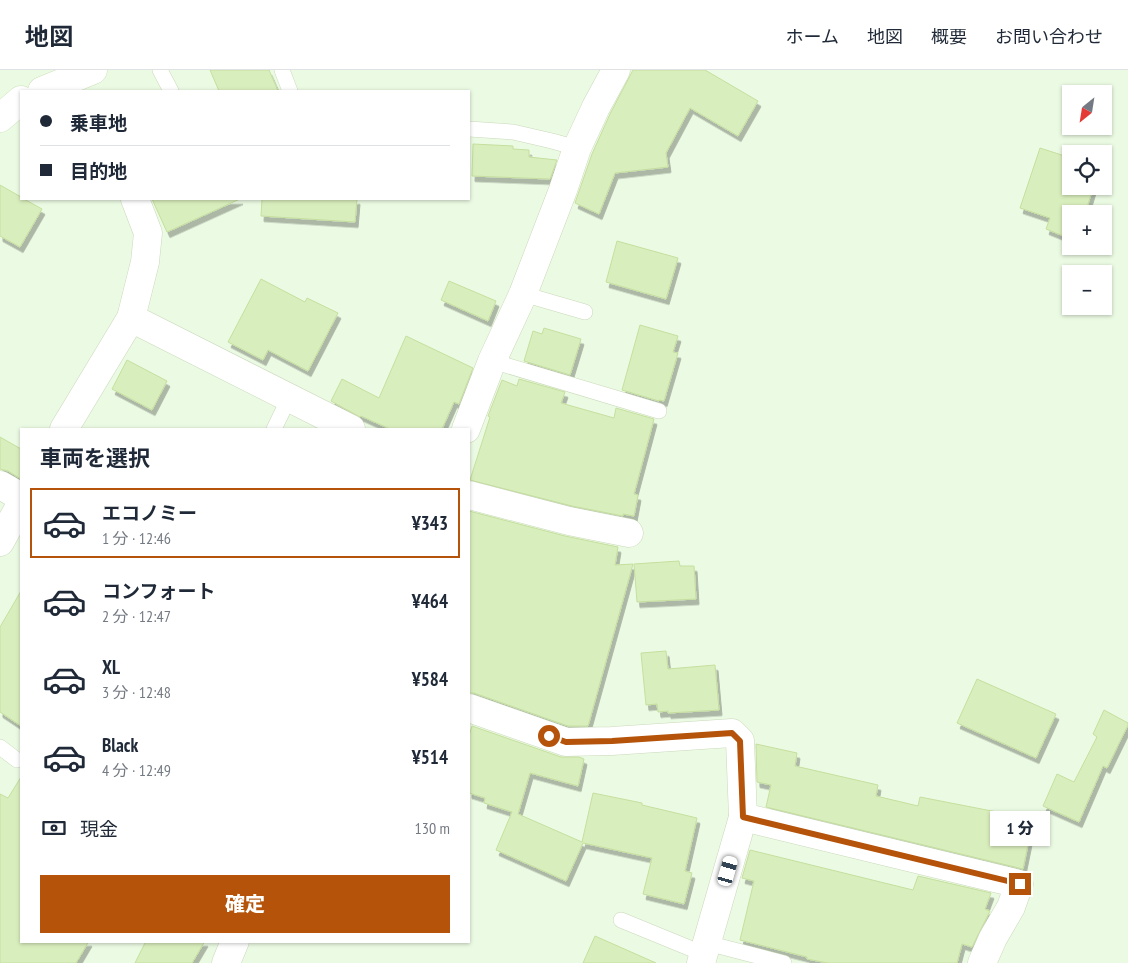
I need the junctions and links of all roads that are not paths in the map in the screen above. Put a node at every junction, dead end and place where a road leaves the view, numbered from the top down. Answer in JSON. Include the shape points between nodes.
{"nodes":[{"id":1,"x":93,"y":70,"type":"edge"},
{"id":2,"x":160,"y":70,"type":"edge"},
{"id":3,"x":282,"y":70,"type":"edge"},
{"id":4,"x":616,"y":70,"type":"edge"},
{"id":5,"x":59,"y":88,"type":"edge"},
{"id":6,"x":0,"y":90,"type":"edge"},
{"id":7,"x":170,"y":90,"type":"edge"},
{"id":8,"x":290,"y":90,"type":"edge"},
{"id":9,"x":20,"y":100,"type":"edge"},
{"id":10,"x":20,"y":101,"type":"edge"},
{"id":11,"x":0,"y":118,"type":"edge"},
{"id":12,"x":470,"y":129,"type":"edge"},
{"id":13,"x":577,"y":148,"type":"junction"},
{"id":14,"x":135,"y":200,"type":"edge"},
{"id":15,"x":523,"y":294,"type":"junction"},
{"id":16,"x":585,"y":312,"type":"dead end"},
{"id":17,"x":131,"y":318,"type":"junction"},
{"id":18,"x":492,"y":361,"type":"junction"},
{"id":19,"x":289,"y":398,"type":"junction"},
{"id":20,"x":660,"y":412,"type":"dead end"},
{"id":21,"x":65,"y":428,"type":"edge"},
{"id":22,"x":274,"y":428,"type":"edge"},
{"id":23,"x":349,"y":428,"type":"edge"},
{"id":24,"x":466,"y":428,"type":"edge"},
{"id":25,"x":0,"y":485,"type":"edge"},
{"id":26,"x":470,"y":495,"type":"edge"},
{"id":27,"x":20,"y":496,"type":"edge"},
{"id":28,"x":20,"y":506,"type":"edge"},
{"id":29,"x":629,"y":533,"type":"dead end"},
{"id":30,"x":0,"y":542,"type":"edge"},
{"id":31,"x":470,"y":708,"type":"edge"},
{"id":32,"x":0,"y":747,"type":"edge"},
{"id":33,"x":18,"y":760,"type":"dead end"},
{"id":34,"x":743,"y":817,"type":"junction"},
{"id":35,"x":620,"y":920,"type":"dead end"},
{"id":36,"x":234,"y":943,"type":"edge"},
{"id":37,"x":704,"y":953,"type":"edge"},
{"id":38,"x":226,"y":963,"type":"edge"},
{"id":39,"x":784,"y":963,"type":"edge"},
{"id":40,"x":982,"y":963,"type":"edge"}],
"edges":[{"from":1,"to":5,"type":"street"},
{"from":2,"to":7,"type":"lane"},
{"from":3,"to":8,"type":"lane"},
{"from":4,"to":13,"type":"street"},
{"from":6,"to":9,"type":"street"},
{"from":10,"to":11,"type":"street"},
{"from":12,"to":13,"type":"lane","via":[[513,132]]},
{"from":13,"to":15,"type":"street"},
{"from":14,"to":17,"type":"street","via":[[148,233],[145,262]]},
{"from":15,"to":16,"type":"lane"},
{"from":15,"to":18,"type":"street"},
{"from":17,"to":19,"type":"street"},
{"from":17,"to":21,"type":"street"},
{"from":18,"to":20,"type":"lane"},
{"from":18,"to":24,"type":"street"},
{"from":19,"to":22,"type":"lane"},
{"from":19,"to":23,"type":"street"},
{"from":25,"to":27,"type":"street"},
{"from":26,"to":29,"type":"street"},
{"from":28,"to":30,"type":"street"},
{"from":31,"to":34,"type":"street","via":[[566,742],[732,733],[740,741]]},
{"from":32,"to":33,"type":"lane"},
{"from":34,"to":37,"type":"street"},
{"from":34,"to":40,"type":"street","via":[[1020,884]]},
{"from":35,"to":37,"type":"lane"},
{"from":36,"to":38,"type":"street"},
{"from":37,"to":39,"type":"lane"}]}
